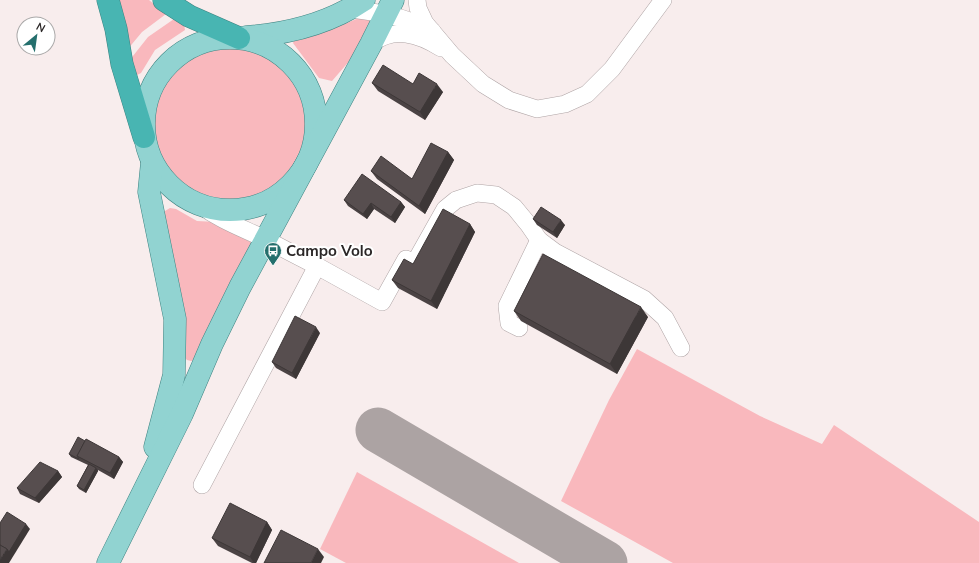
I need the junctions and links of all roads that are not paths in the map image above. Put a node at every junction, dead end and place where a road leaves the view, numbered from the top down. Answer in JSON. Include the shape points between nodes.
{"nodes":[{"id":1,"x":108,"y":0,"type":"edge"},
{"id":2,"x":164,"y":0,"type":"edge"},
{"id":3,"x":417,"y":0,"type":"edge"},
{"id":4,"x":663,"y":0,"type":"edge"},
{"id":5,"x":357,"y":4,"type":"edge"},
{"id":6,"x":390,"y":7,"type":"edge"},
{"id":7,"x":432,"y":31,"type":"junction"},
{"id":8,"x":239,"y":38,"type":"junction"},
{"id":9,"x":371,"y":44,"type":"junction"},
{"id":10,"x":452,"y":55,"type":"junction"},
{"id":11,"x":144,"y":137,"type":"junction"},
{"id":12,"x":152,"y":162,"type":"junction"},
{"id":13,"x":306,"y":166,"type":"junction"},
{"id":14,"x":200,"y":205,"type":"junction"},
{"id":15,"x":265,"y":239,"type":"junction"},
{"id":16,"x":539,"y":240,"type":"junction"},
{"id":17,"x":316,"y":266,"type":"junction"},
{"id":18,"x":519,"y":328,"type":"edge"},
{"id":19,"x":681,"y":348,"type":"dead end"},
{"id":20,"x":202,"y":485,"type":"dead end"},
{"id":21,"x":136,"y":508,"type":"junction"},
{"id":22,"x":108,"y":563,"type":"edge"}],
"edges":[{"from":1,"to":11,"type":"highway","via":[[122,64]]},
{"from":2,"to":8,"type":"highway","via":[[189,16]]},
{"from":3,"to":7,"type":"street","via":[[420,13]]},
{"from":4,"to":10,"type":"street","via":[[612,69],[587,94],[565,104],[537,109],[509,100],[483,84]]},
{"from":5,"to":6,"type":"street"},
{"from":5,"to":8,"type":"main road","via":[[329,19],[295,29]]},
{"from":6,"to":7,"type":"street"},
{"from":6,"to":9,"type":"main road"},
{"from":7,"to":10,"type":"street"},
{"from":8,"to":11,"type":"main road","via":[[212,39],[188,48],[167,64],[152,86],[144,111]]},
{"from":8,"to":13,"type":"main road","via":[[266,45],[290,61],[307,84],[316,111],[316,140]]},
{"from":9,"to":10,"type":"street","via":[[394,33],[410,34],[435,44]]},
{"from":9,"to":13,"type":"main road"},
{"from":11,"to":12,"type":"main road"},
{"from":12,"to":14,"type":"main road","via":[[164,180]]},
{"from":12,"to":21,"type":"main road","via":[[150,192],[175,318],[174,375]]},
{"from":13,"to":14,"type":"main road","via":[[291,186],[271,200],[248,208],[224,210]]},
{"from":13,"to":15,"type":"main road"},
{"from":14,"to":15,"type":"street","via":[[227,222]]},
{"from":15,"to":17,"type":"street"},
{"from":15,"to":21,"type":"main road","via":[[212,344],[182,414]]},
{"from":16,"to":17,"type":"street","via":[[514,208],[496,195],[477,193],[456,200],[445,209],[414,264],[406,259],[382,302]]},
{"from":16,"to":18,"type":"street","via":[[507,306],[509,323]]},
{"from":16,"to":19,"type":"street","via":[[555,252],[644,299],[665,318]]},
{"from":17,"to":20,"type":"street"},
{"from":21,"to":22,"type":"main road"}]}
